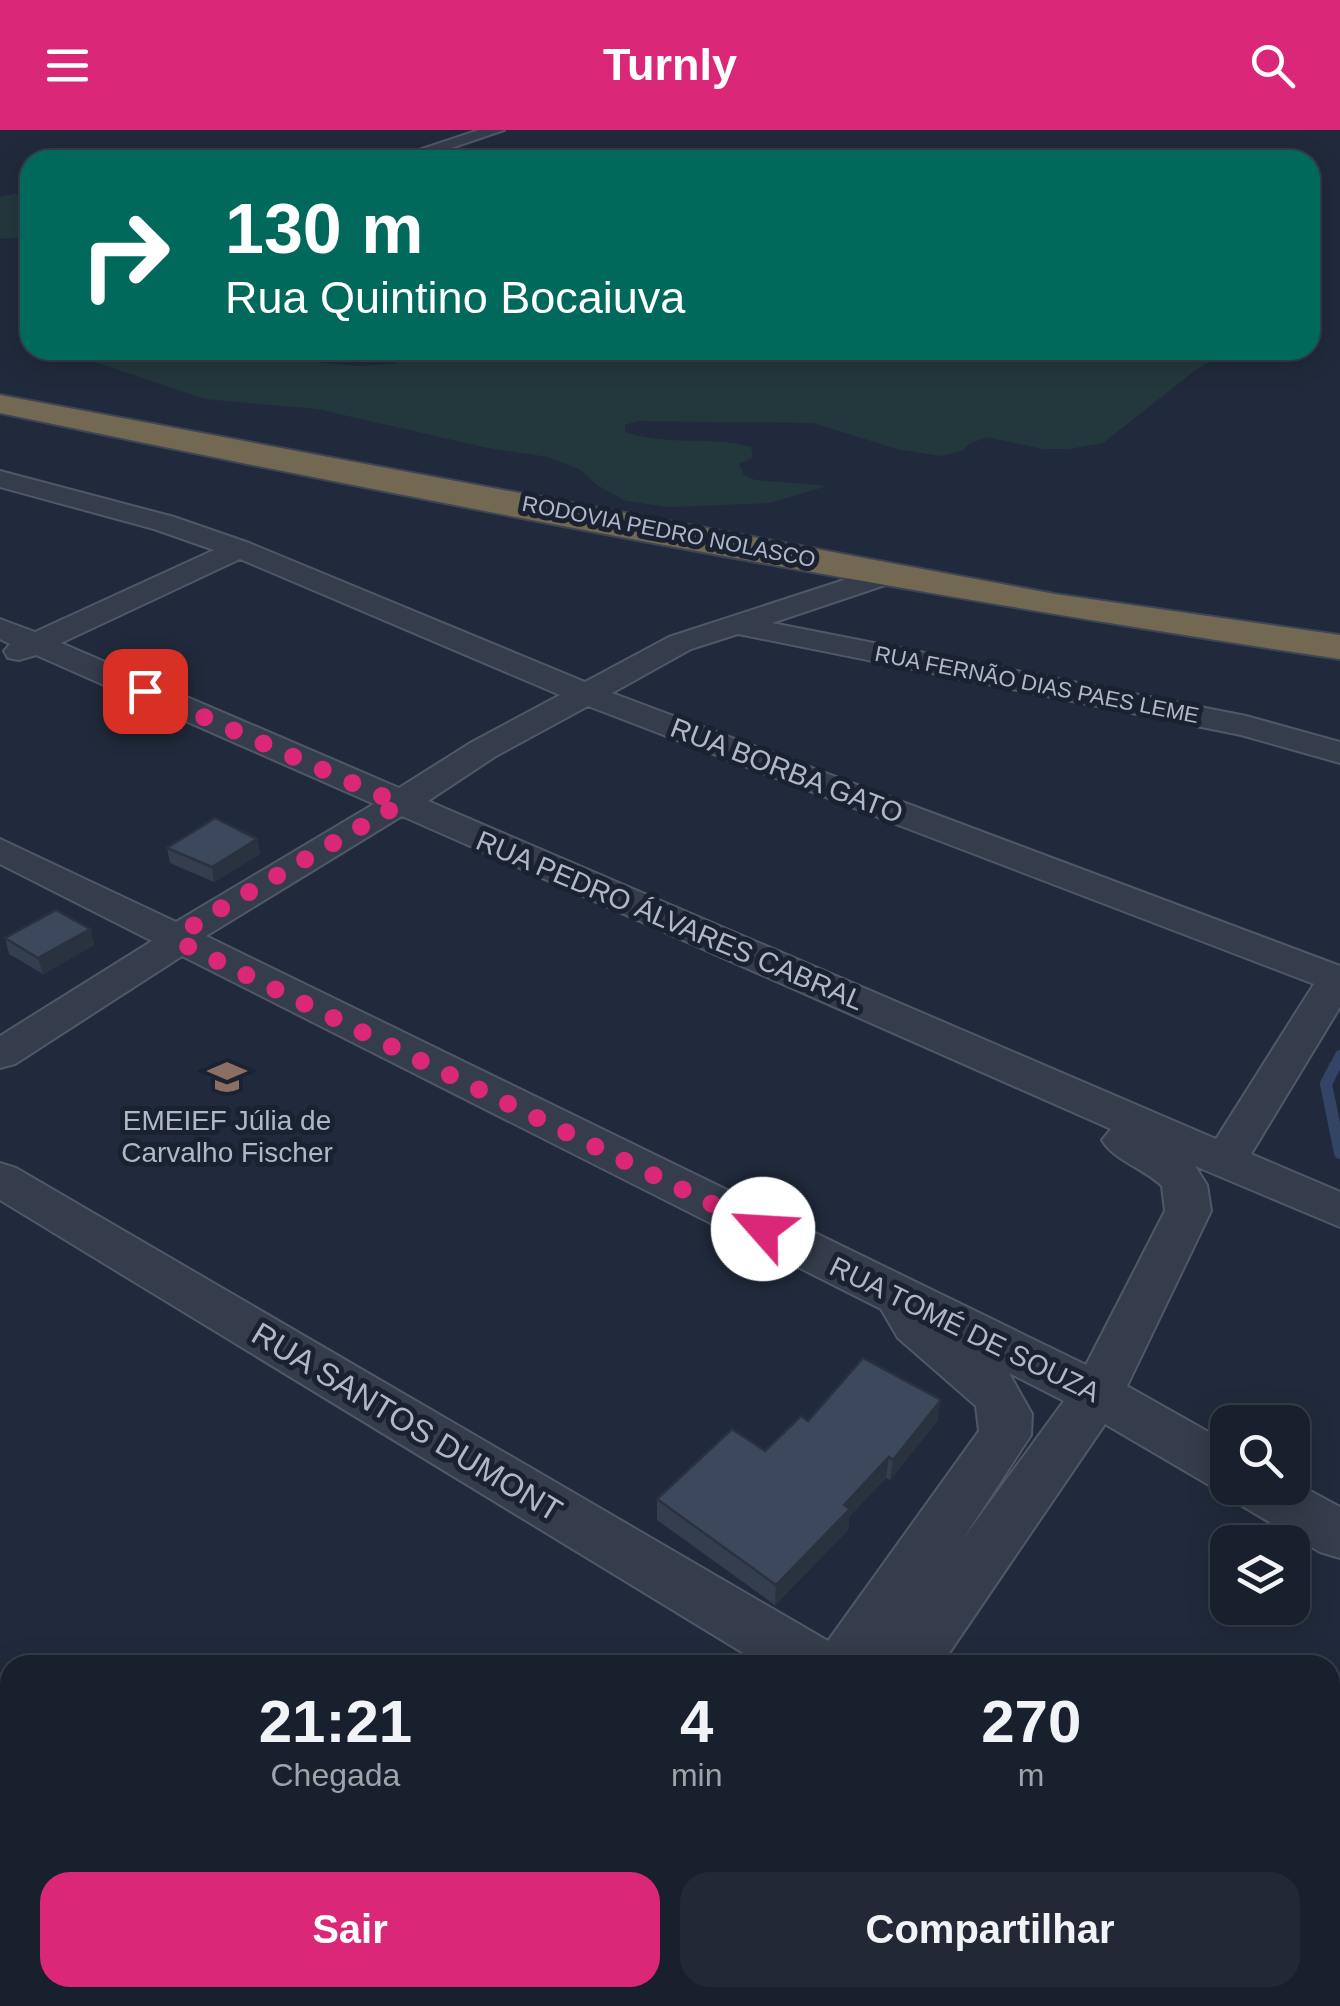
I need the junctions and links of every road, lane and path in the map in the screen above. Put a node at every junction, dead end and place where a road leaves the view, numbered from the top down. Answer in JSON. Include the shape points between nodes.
{"nodes":[{"id":1,"x":496,"y":130,"type":"edge"},
{"id":2,"x":431,"y":150,"type":"edge"},
{"id":3,"x":0,"y":404,"type":"edge"},
{"id":4,"x":0,"y":479,"type":"edge"},
{"id":5,"x":239,"y":548,"type":"junction"},
{"id":6,"x":831,"y":562,"type":"junction"},
{"id":7,"x":890,"y":574,"type":"junction"},
{"id":8,"x":772,"y":611,"type":"junction"},
{"id":9,"x":733,"y":624,"type":"junction"},
{"id":10,"x":0,"y":628,"type":"edge"},
{"id":11,"x":36,"y":643,"type":"junction"},
{"id":12,"x":1340,"y":647,"type":"edge"},
{"id":13,"x":0,"y":659,"type":"edge"},
{"id":14,"x":584,"y":693,"type":"junction"},
{"id":15,"x":1340,"y":753,"type":"edge"},
{"id":16,"x":400,"y":804,"type":"junction"},
{"id":17,"x":0,"y":850,"type":"edge"},
{"id":18,"x":178,"y":932,"type":"junction"},
{"id":19,"x":1338,"y":980,"type":"edge"},
{"id":20,"x":0,"y":1030,"type":"edge"},
{"id":21,"x":0,"y":1055,"type":"edge"},
{"id":22,"x":1027,"y":1074,"type":"junction"},
{"id":23,"x":1225,"y":1160,"type":"junction"},
{"id":24,"x":0,"y":1179,"type":"edge"},
{"id":25,"x":1340,"y":1211,"type":"edge"},
{"id":26,"x":900,"y":1297,"type":"junction"},
{"id":27,"x":1097,"y":1394,"type":"junction"},
{"id":28,"x":1210,"y":1460,"type":"edge"},
{"id":29,"x":1288,"y":1505,"type":"edge"},
{"id":30,"x":1340,"y":1535,"type":"edge"},
{"id":31,"x":797,"y":1655,"type":"edge"},
{"id":32,"x":852,"y":1655,"type":"edge"},
{"id":33,"x":915,"y":1655,"type":"edge"}],
"edges":[{"from":1,"to":2,"type":"street"},
{"from":3,"to":6,"type":"highway","name":"RODOVIA PEDRO NOLASCO"},
{"from":4,"to":5,"type":"street","name":"RUA BORBA GATO"},
{"from":5,"to":11,"type":"street"},
{"from":5,"to":14,"type":"street","name":"RUA BORBA GATO"},
{"from":6,"to":7,"type":"highway","name":"RODOVIA PEDRO NOLASCO"},
{"from":6,"to":8,"type":"street"},
{"from":7,"to":8,"type":"street"},
{"from":7,"to":12,"type":"highway","name":"RODOVIA PEDRO NOLASCO"},
{"from":8,"to":9,"type":"street"},
{"from":9,"to":14,"type":"street","via":[[680,643]]},
{"from":9,"to":15,"type":"street","name":"RUA FERNÃO DIAS PAES LEME","via":[[1228,722]]},
{"from":10,"to":11,"type":"street","name":"RUA PEDRO ÁLVARES CABRAL"},
{"from":11,"to":13,"type":"street"},
{"from":11,"to":16,"type":"street","name":"RUA PEDRO ÁLVARES CABRAL"},
{"from":14,"to":16,"type":"street"},
{"from":14,"to":19,"type":"street","name":"RUA BORBA GATO"},
{"from":16,"to":18,"type":"street"},
{"from":16,"to":22,"type":"street","name":"RUA PEDRO ÁLVARES CABRAL"},
{"from":17,"to":18,"type":"street","name":"RUA TOMÉ DE SOUZA"},
{"from":18,"to":20,"type":"street"},
{"from":18,"to":21,"type":"street"},
{"from":18,"to":26,"type":"street","name":"RUA TOMÉ DE SOUZA"},
{"from":19,"to":23,"type":"street"},
{"from":22,"to":23,"type":"street","name":"RUA PEDRO ÁLVARES CABRAL"},
{"from":22,"to":27,"type":"street","via":[[1054,1106],[1171,1166],[1188,1191],[1188,1211]]},
{"from":23,"to":25,"type":"street","name":"RUA PEDRO ÁLVARES CABRAL"},
{"from":24,"to":31,"type":"street","name":"RUA SANTOS DUMONT"},
{"from":26,"to":27,"type":"street","name":"RUA TOMÉ DE SOUZA"},
{"from":26,"to":32,"type":"street","via":[[920,1332],[1000,1394],[1009,1416],[1005,1434]]},
{"from":27,"to":28,"type":"street","name":"RUA TOMÉ DE SOUZA"},
{"from":27,"to":33,"type":"street"},
{"from":29,"to":30,"type":"street"}]}
